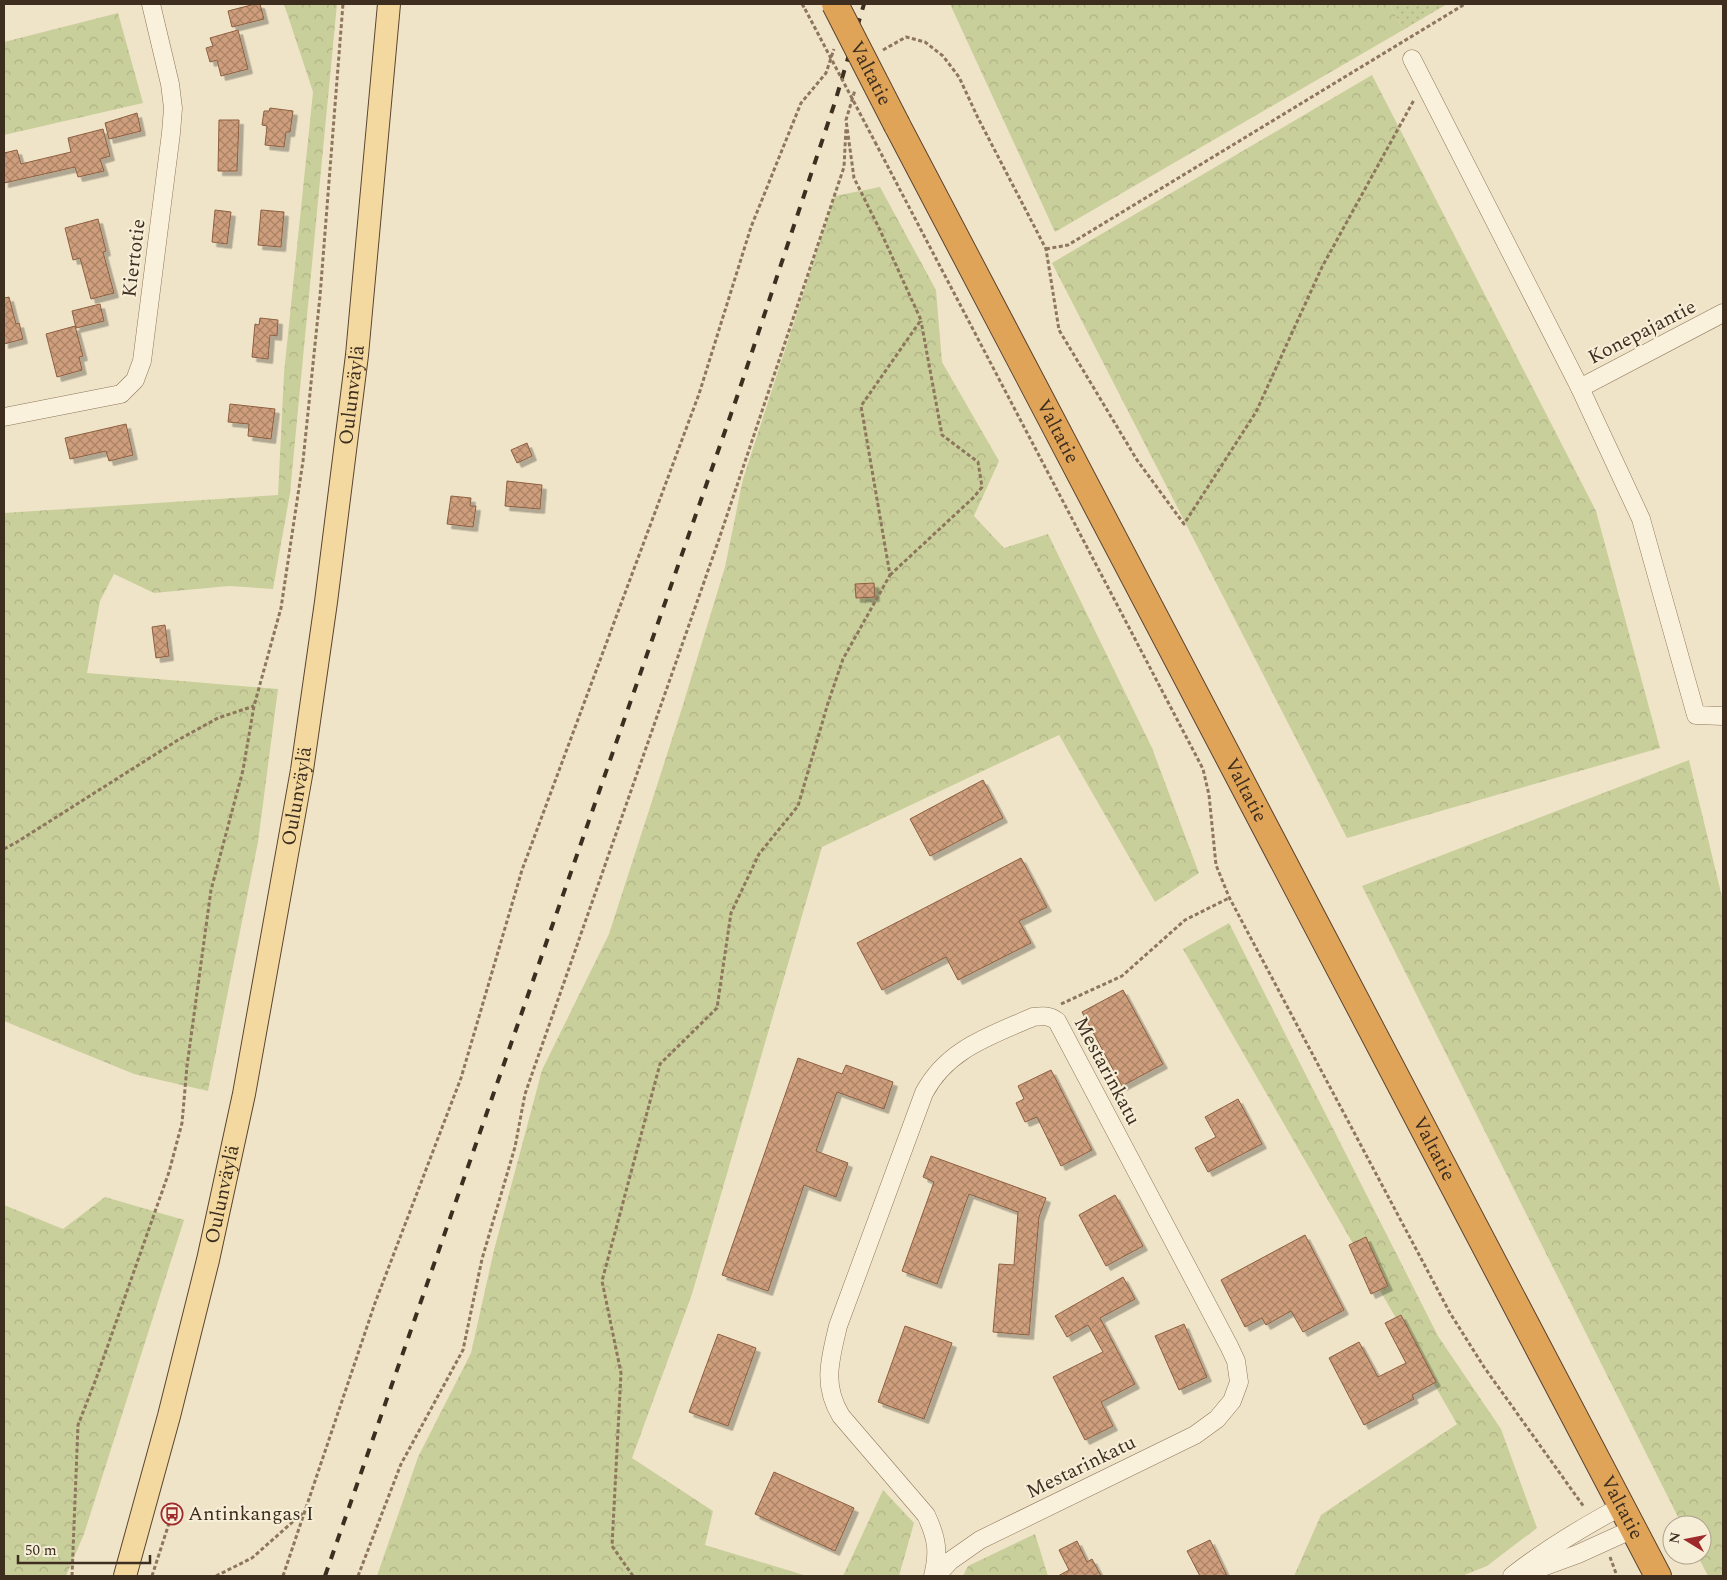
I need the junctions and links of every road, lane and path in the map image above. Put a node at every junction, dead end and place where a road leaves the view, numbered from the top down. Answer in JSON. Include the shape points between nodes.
{"nodes":[{"id":1,"x":151,"y":4,"type":"edge"},
{"id":2,"x":343,"y":4,"type":"edge"},
{"id":3,"x":389,"y":4,"type":"edge"},
{"id":4,"x":802,"y":4,"type":"edge"},
{"id":5,"x":835,"y":4,"type":"edge"},
{"id":6,"x":1465,"y":4,"type":"edge"},
{"id":7,"x":1411,"y":37,"type":"junction"},
{"id":8,"x":881,"y":50,"type":"dead end"},
{"id":9,"x":1412,"y":59,"type":"joint"},
{"id":10,"x":828,"y":67,"type":"dead end"},
{"id":11,"x":1414,"y":92,"type":"dead end"},
{"id":12,"x":1046,"y":249,"type":"junction"},
{"id":13,"x":1723,"y":313,"type":"edge"},
{"id":14,"x":921,"y":320,"type":"junction"},
{"id":15,"x":1580,"y":388,"type":"junction"},
{"id":16,"x":4,"y":417,"type":"edge"},
{"id":17,"x":890,"y":575,"type":"junction"},
{"id":18,"x":254,"y":706,"type":"junction"},
{"id":19,"x":1723,"y":716,"type":"edge"},
{"id":20,"x":4,"y":848,"type":"edge"},
{"id":21,"x":1229,"y":898,"type":"junction"},
{"id":22,"x":1033,"y":1018,"type":"junction"},
{"id":23,"x":1622,"y":1506,"type":"junction"},
{"id":24,"x":305,"y":1511,"type":"junction"},
{"id":25,"x":172,"y":1514,"type":"dead end"},
{"id":26,"x":1592,"y":1522,"type":"junction"},
{"id":27,"x":1633,"y":1529,"type":"junction"},
{"id":28,"x":1603,"y":1543,"type":"junction"},
{"id":29,"x":72,"y":1576,"type":"edge"},
{"id":30,"x":125,"y":1576,"type":"edge"},
{"id":31,"x":152,"y":1576,"type":"edge"},
{"id":32,"x":216,"y":1576,"type":"edge"},
{"id":33,"x":283,"y":1576,"type":"edge"},
{"id":34,"x":358,"y":1576,"type":"edge"},
{"id":35,"x":633,"y":1576,"type":"edge"},
{"id":36,"x":935,"y":1576,"type":"edge"},
{"id":37,"x":1512,"y":1576,"type":"edge"},
{"id":38,"x":1518,"y":1576,"type":"edge"},
{"id":39,"x":1617,"y":1576,"type":"edge"},
{"id":40,"x":1658,"y":1576,"type":"edge"}],
"edges":[{"from":1,"to":16,"type":"street","name":"Kiertotie","via":[[173,108],[142,361],[134,380],[121,394]]},
{"from":2,"to":18,"type":"path","via":[[320,296],[303,461],[281,608]]},
{"from":3,"to":30,"type":"main road","name":"Oulunväylä","via":[[357,355],[302,770],[244,1094],[208,1260]]},
{"from":4,"to":21,"type":"path","bridge":true,"via":[[1203,769],[1216,866]]},
{"from":5,"to":23,"type":"highway","name":"Valtatie","bridge":true},
{"from":6,"to":7,"type":"path"},
{"from":7,"to":9,"type":"path"},
{"from":7,"to":12,"type":"path","via":[[1068,245]]},
{"from":8,"to":12,"type":"path","via":[[906,37],[925,42],[943,56],[959,77]]},
{"from":9,"to":15,"type":"street"},
{"from":10,"to":24,"type":"path","via":[[801,103],[751,227],[699,394],[522,870],[461,1078],[375,1303]]},
{"from":11,"to":12,"type":"path","via":[[1414,100],[1322,267],[1256,412],[1184,524],[1137,460],[1059,330]]},
{"from":13,"to":15,"type":"street","name":"Konepajantie"},
{"from":14,"to":17,"type":"path","via":[[861,406]]},
{"from":14,"to":17,"type":"path","via":[[942,435],[978,462],[982,487]]},
{"from":14,"to":34,"type":"path","via":[[854,178],[847,118],[844,167],[718,542],[525,1094],[515,1147],[482,1260],[463,1350],[401,1464]]},
{"from":15,"to":19,"type":"street","via":[[1641,519],[1696,715]]},
{"from":17,"to":35,"type":"path","via":[[843,659],[798,806],[759,854],[731,913],[718,1008],[660,1064],[602,1281],[621,1373],[612,1546]]},
{"from":18,"to":20,"type":"path","via":[[218,718],[178,740]]},
{"from":18,"to":29,"type":"path","via":[[243,770],[211,890],[182,1123],[169,1172],[78,1425]]},
{"from":21,"to":22,"type":"path","via":[[1185,920],[1122,976]]},
{"from":21,"to":26,"type":"path","via":[[1450,1313],[1484,1368],[1579,1499]]},
{"from":22,"to":36,"type":"street","name":"Mestarinkatu","via":[[969,1046],[950,1059],[932,1078],[838,1326],[830,1358],[830,1391],[841,1416],[929,1521],[936,1542]]},
{"from":22,"to":36,"type":"street","name":"Mestarinkatu","via":[[1051,1017],[1057,1021],[1229,1346],[1236,1361],[1239,1382],[1226,1410],[1194,1435],[980,1540]]},
{"from":23,"to":26,"type":"street"},
{"from":23,"to":27,"type":"highway","name":"Valtatie"},
{"from":24,"to":32,"type":"path","via":[[252,1558]]},
{"from":24,"to":33,"type":"path"},
{"from":25,"to":31,"type":"path"},
{"from":26,"to":37,"type":"street"},
{"from":27,"to":28,"type":"street"},
{"from":27,"to":40,"type":"highway","name":"Valtatie"},
{"from":28,"to":38,"type":"street"},
{"from":28,"to":39,"type":"path"}]}
